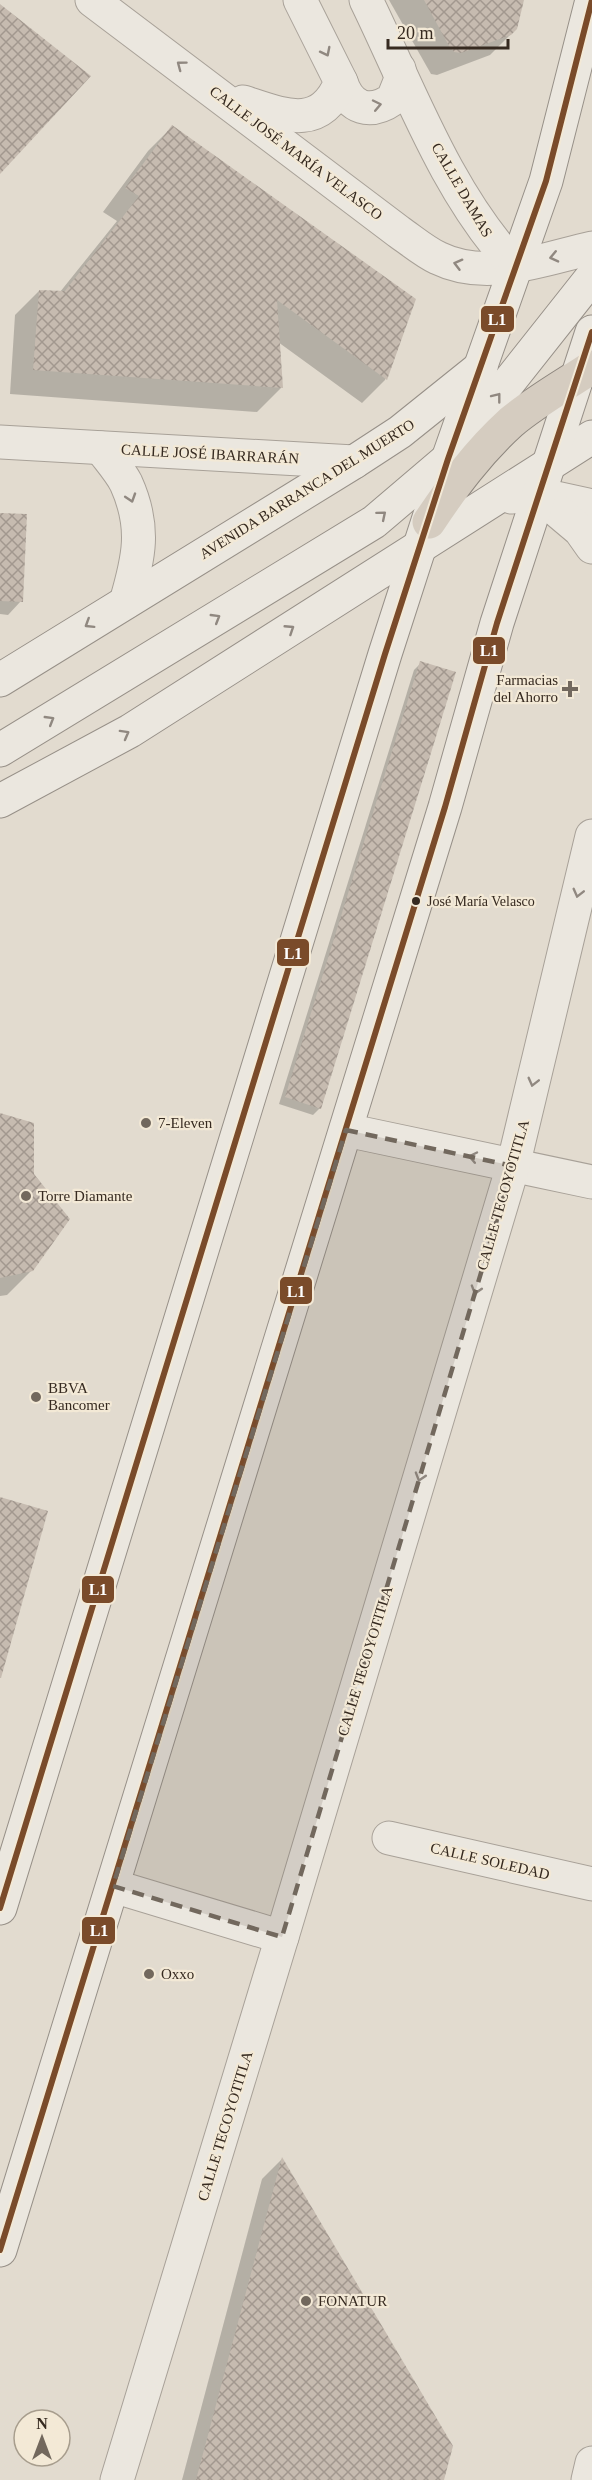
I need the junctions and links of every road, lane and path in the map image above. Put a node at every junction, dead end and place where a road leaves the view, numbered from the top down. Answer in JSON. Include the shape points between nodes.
{"nodes":[{"id":1,"x":92,"y":0,"type":"edge"},
{"id":2,"x":300,"y":0,"type":"edge"},
{"id":3,"x":366,"y":0,"type":"edge"},
{"id":4,"x":592,"y":0,"type":"edge"},
{"id":5,"x":399,"y":69,"type":"junction"},
{"id":6,"x":340,"y":82,"type":"junction"},
{"id":7,"x":219,"y":94,"type":"junction"},
{"id":8,"x":592,"y":248,"type":"edge"},
{"id":9,"x":515,"y":266,"type":"junction"},
{"id":10,"x":592,"y":268,"type":"edge"},
{"id":11,"x":592,"y":277,"type":"edge"},
{"id":12,"x":592,"y":332,"type":"edge"},
{"id":13,"x":482,"y":366,"type":"junction"},
{"id":14,"x":585,"y":371,"type":"edge"},
{"id":15,"x":592,"y":437,"type":"edge"},
{"id":16,"x":0,"y":442,"type":"edge"},
{"id":17,"x":101,"y":448,"type":"junction"},
{"id":18,"x":448,"y":459,"type":"junction"},
{"id":19,"x":354,"y":462,"type":"junction"},
{"id":20,"x":543,"y":479,"type":"junction"},
{"id":21,"x":592,"y":506,"type":"edge"},
{"id":22,"x":424,"y":535,"type":"junction"},
{"id":23,"x":592,"y":547,"type":"edge"},
{"id":24,"x":126,"y":602,"type":"junction"},
{"id":25,"x":0,"y":680,"type":"edge"},
{"id":26,"x":0,"y":750,"type":"edge"},
{"id":27,"x":0,"y":801,"type":"edge"},
{"id":28,"x":592,"y":836,"type":"edge"},
{"id":29,"x":346,"y":1130,"type":"junction"},
{"id":30,"x":513,"y":1166,"type":"junction"},
{"id":31,"x":592,"y":1182,"type":"edge"},
{"id":32,"x":389,"y":1838,"type":"dead end"},
{"id":33,"x":6,"y":1866,"type":"edge"},
{"id":34,"x":592,"y":1884,"type":"edge"},
{"id":35,"x":113,"y":1886,"type":"junction"},
{"id":36,"x":0,"y":1908,"type":"edge"},
{"id":37,"x":282,"y":1937,"type":"junction"},
{"id":38,"x":0,"y":2250,"type":"edge"},
{"id":39,"x":592,"y":2463,"type":"edge"},
{"id":40,"x":117,"y":2480,"type":"edge"},
{"id":41,"x":588,"y":2480,"type":"edge"}],
"edges":[{"from":7,"to":1,"type":"main road","name":"CALLE JOSÉ MARÍA VELASCO","one_way":true},
{"from":2,"to":6,"type":"main road","one_way":true},
{"from":3,"to":5,"type":"main road","name":"CALLE DAMAS"},
{"from":4,"to":9,"type":"main road","via":[[546,181]]},
{"from":6,"to":5,"type":"main road","one_way":true,"via":[[352,102],[374,108],[393,99],[401,79]]},
{"from":5,"to":9,"type":"main road","name":"CALLE DAMAS","via":[[473,215]]},
{"from":6,"to":7,"type":"main road","via":[[325,107],[297,117]]},
{"from":9,"to":7,"type":"main road","name":"CALLE JOSÉ MARÍA VELASCO","one_way":true,"via":[[476,268],[437,258]]},
{"from":8,"to":9,"type":"main road","one_way":true},
{"from":9,"to":13,"type":"main road"},
{"from":10,"to":13,"type":"main road","name":"AVENIDA BARRANCA DEL MUERTO"},
{"from":18,"to":11,"type":"main road","one_way":true},
{"from":12,"to":14,"type":"main road"},
{"from":13,"to":18,"type":"main road"},
{"from":13,"to":19,"type":"main road","name":"AVENIDA BARRANCA DEL MUERTO","via":[[400,432]]},
{"from":14,"to":20,"type":"main road"},
{"from":14,"to":22,"type":"highway","via":[[544,397],[484,448],[454,484]]},
{"from":15,"to":20,"type":"main road"},
{"from":16,"to":17,"type":"main road","name":"CALLE JOSÉ IBARRARÁN"},
{"from":17,"to":19,"type":"main road","name":"CALLE JOSÉ IBARRARÁN"},
{"from":17,"to":24,"type":"main road","name":"CALLE JOSÉ IBARRARÁN","one_way":true,"via":[[125,482],[138,521],[138,562]]},
{"from":18,"to":22,"type":"main road"},
{"from":26,"to":18,"type":"main road","one_way":true,"via":[[374,522]]},
{"from":19,"to":24,"type":"main road","name":"AVENIDA BARRANCA DEL MUERTO"},
{"from":20,"to":21,"type":"main road"},
{"from":20,"to":22,"type":"main road"},
{"from":20,"to":23,"type":"main road"},
{"from":20,"to":29,"type":"main road"},
{"from":27,"to":22,"type":"main road","one_way":true,"via":[[130,731]]},
{"from":22,"to":33,"type":"main road"},
{"from":24,"to":25,"type":"main road","name":"AVENIDA BARRANCA DEL MUERTO","one_way":true},
{"from":28,"to":30,"type":"main road","name":"CALLE TECOYOTITLA","one_way":true},
{"from":30,"to":29,"type":"main road","one_way":true},
{"from":29,"to":35,"type":"main road"},
{"from":30,"to":31,"type":"main road"},
{"from":30,"to":37,"type":"main road","name":"CALLE TECOYOTITLA","one_way":true},
{"from":32,"to":34,"type":"main road","name":"CALLE SOLEDAD"},
{"from":33,"to":36,"type":"main road"},
{"from":35,"to":37,"type":"main road"},
{"from":35,"to":38,"type":"main road"},
{"from":37,"to":40,"type":"main road","name":"CALLE TECOYOTITLA"},
{"from":39,"to":41,"type":"main road"}]}
